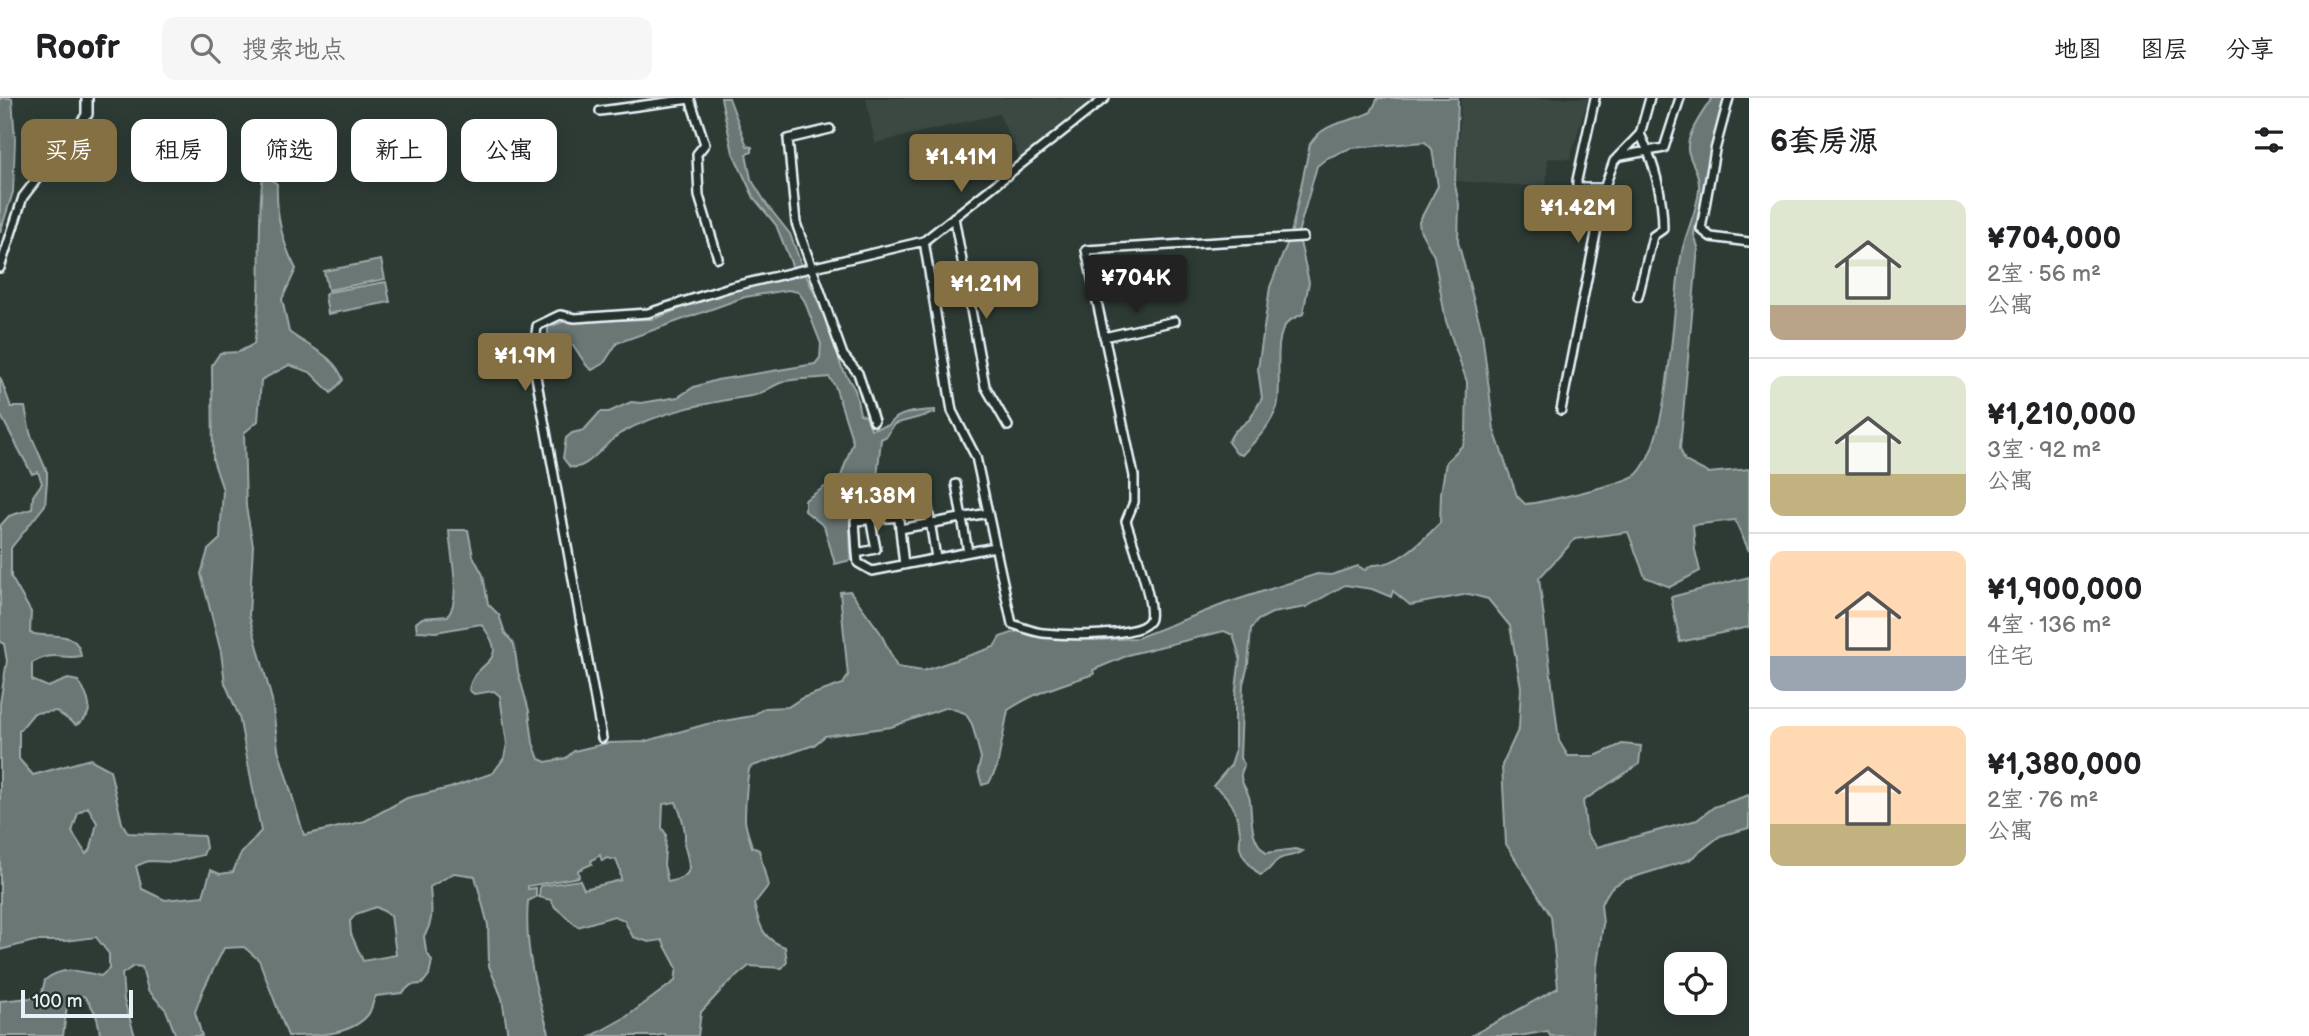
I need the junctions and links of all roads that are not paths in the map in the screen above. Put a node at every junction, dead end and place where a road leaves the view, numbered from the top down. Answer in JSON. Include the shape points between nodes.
{"nodes":[{"id":1,"x":87,"y":98,"type":"edge"},
{"id":2,"x":1105,"y":98,"type":"edge"},
{"id":3,"x":1595,"y":98,"type":"edge"},
{"id":4,"x":1650,"y":98,"type":"edge"},
{"id":5,"x":1680,"y":98,"type":"edge"},
{"id":6,"x":1729,"y":98,"type":"edge"},
{"id":7,"x":600,"y":111,"type":"dead end"},
{"id":8,"x":87,"y":114,"type":"joint"},
{"id":9,"x":830,"y":130,"type":"dead end"},
{"id":10,"x":1640,"y":134,"type":"junction"},
{"id":11,"x":1648,"y":151,"type":"junction"},
{"id":12,"x":1620,"y":156,"type":"junction"},
{"id":13,"x":1604,"y":188,"type":"junction"},
{"id":14,"x":954,"y":218,"type":"junction"},
{"id":15,"x":1301,"y":237,"type":"dead end"},
{"id":16,"x":924,"y":241,"type":"junction"},
{"id":17,"x":1749,"y":242,"type":"edge"},
{"id":18,"x":718,"y":258,"type":"dead end"},
{"id":19,"x":0,"y":268,"type":"edge"},
{"id":20,"x":808,"y":268,"type":"junction"},
{"id":21,"x":1638,"y":297,"type":"dead end"},
{"id":22,"x":1175,"y":321,"type":"dead end"},
{"id":23,"x":1104,"y":337,"type":"junction"},
{"id":24,"x":1561,"y":410,"type":"dead end"},
{"id":25,"x":874,"y":421,"type":"dead end"},
{"id":26,"x":1008,"y":426,"type":"dead end"},
{"id":27,"x":956,"y":484,"type":"dead end"},
{"id":28,"x":925,"y":490,"type":"dead end"},
{"id":29,"x":896,"y":493,"type":"dead end"},
{"id":30,"x":875,"y":495,"type":"dead end"},
{"id":31,"x":988,"y":513,"type":"junction"},
{"id":32,"x":899,"y":517,"type":"junction"},
{"id":33,"x":962,"y":519,"type":"junction"},
{"id":34,"x":871,"y":520,"type":"junction"},
{"id":35,"x":931,"y":524,"type":"junction"},
{"id":36,"x":900,"y":529,"type":"junction"},
{"id":37,"x":995,"y":547,"type":"junction"},
{"id":38,"x":968,"y":552,"type":"junction"},
{"id":39,"x":857,"y":553,"type":"junction"},
{"id":40,"x":936,"y":558,"type":"junction"},
{"id":41,"x":904,"y":565,"type":"junction"},
{"id":42,"x":602,"y":738,"type":"dead end"}],
"edges":[{"from":1,"to":8,"type":"street"},
{"from":2,"to":14,"type":"street"},
{"from":3,"to":13,"type":"street","via":[[1577,188]]},
{"from":4,"to":10,"type":"street"},
{"from":5,"to":11,"type":"street","via":[[1664,148]]},
{"from":6,"to":17,"type":"street","via":[[1701,229],[1712,237]]},
{"from":7,"to":18,"type":"street","via":[[690,99],[705,144],[697,154],[699,196]]},
{"from":8,"to":19,"type":"street","via":[[23,197]]},
{"from":9,"to":20,"type":"street","via":[[788,139],[796,223]]},
{"from":10,"to":11,"type":"street"},
{"from":10,"to":12,"type":"street"},
{"from":11,"to":12,"type":"street"},
{"from":11,"to":21,"type":"street","via":[[1663,204],[1663,229],[1653,236]]},
{"from":12,"to":13,"type":"street"},
{"from":13,"to":24,"type":"street"},
{"from":14,"to":16,"type":"street"},
{"from":14,"to":26,"type":"street","via":[[985,386]]},
{"from":15,"to":23,"type":"street","via":[[1086,250]]},
{"from":16,"to":20,"type":"street"},
{"from":16,"to":31,"type":"street","via":[[952,411],[975,457]]},
{"from":20,"to":25,"type":"street","via":[[843,355],[858,373]]},
{"from":20,"to":42,"type":"street","via":[[648,313],[585,318],[560,315],[537,326],[533,360]]},
{"from":22,"to":23,"type":"street"},
{"from":23,"to":37,"type":"street","via":[[1134,476],[1134,502],[1126,522],[1150,602],[1150,621],[1131,630],[1093,636],[1041,633],[1012,624]]},
{"from":27,"to":33,"type":"street"},
{"from":28,"to":35,"type":"street"},
{"from":29,"to":32,"type":"street"},
{"from":30,"to":34,"type":"street","via":[[869,506]]},
{"from":31,"to":33,"type":"street"},
{"from":31,"to":37,"type":"street"},
{"from":32,"to":34,"type":"street"},
{"from":32,"to":36,"type":"street"},
{"from":33,"to":35,"type":"street"},
{"from":33,"to":38,"type":"street"},
{"from":34,"to":39,"type":"street","via":[[855,521]]},
{"from":34,"to":39,"type":"street","via":[[876,549]]},
{"from":35,"to":36,"type":"street"},
{"from":35,"to":40,"type":"street"},
{"from":36,"to":41,"type":"street"},
{"from":37,"to":38,"type":"street"},
{"from":38,"to":40,"type":"street"},
{"from":39,"to":41,"type":"street","via":[[858,562],[872,571]]},
{"from":40,"to":41,"type":"street"}]}
